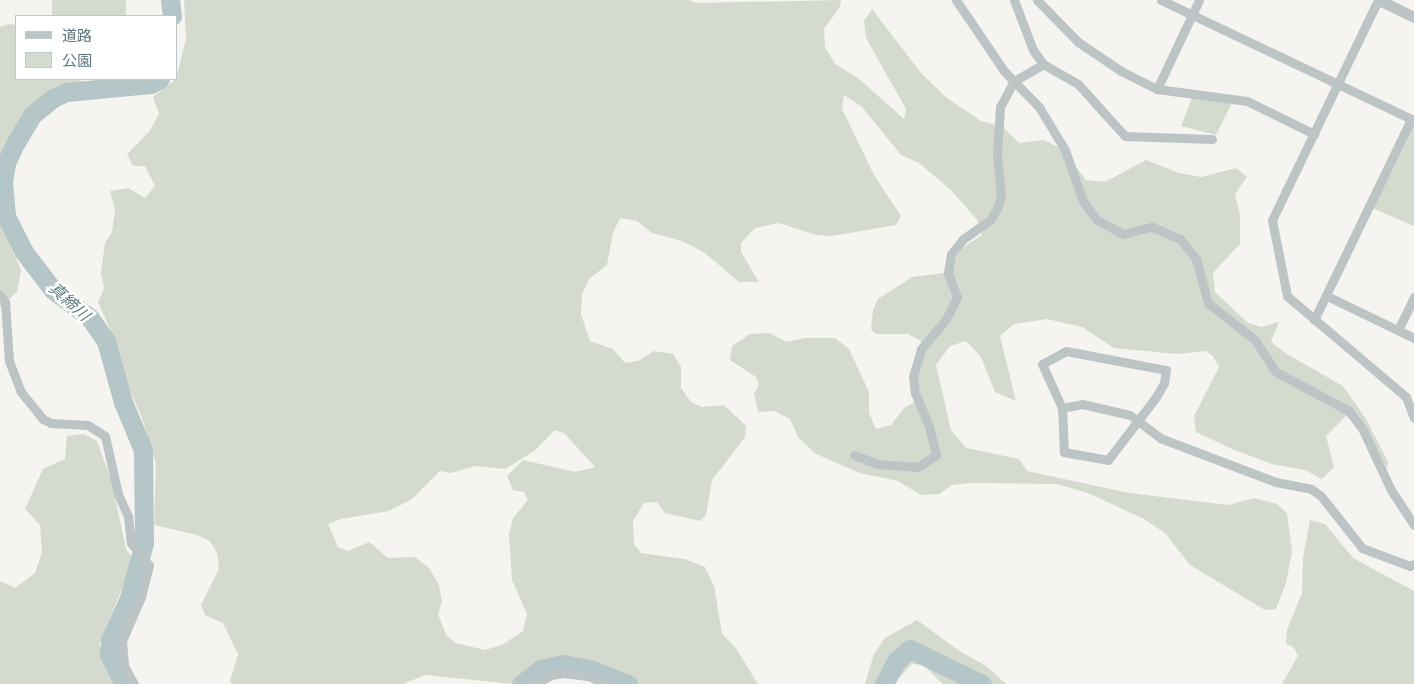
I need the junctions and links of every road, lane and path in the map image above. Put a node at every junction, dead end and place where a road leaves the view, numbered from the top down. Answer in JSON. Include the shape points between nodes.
{"nodes":[{"id":1,"x":956,"y":0,"type":"edge"},
{"id":2,"x":1014,"y":0,"type":"edge"},
{"id":3,"x":1037,"y":0,"type":"edge"},
{"id":4,"x":1161,"y":0,"type":"edge"},
{"id":5,"x":1199,"y":0,"type":"edge"},
{"id":6,"x":1378,"y":0,"type":"edge"},
{"id":7,"x":1192,"y":15,"type":"junction"},
{"id":8,"x":1414,"y":17,"type":"edge"},
{"id":9,"x":1043,"y":64,"type":"junction"},
{"id":10,"x":1014,"y":81,"type":"junction"},
{"id":11,"x":1337,"y":84,"type":"junction"},
{"id":12,"x":1157,"y":89,"type":"junction"},
{"id":13,"x":1412,"y":120,"type":"edge"},
{"id":14,"x":1314,"y":134,"type":"junction"},
{"id":15,"x":1212,"y":139,"type":"dead end"},
{"id":16,"x":0,"y":295,"type":"edge"},
{"id":17,"x":1327,"y":296,"type":"junction"},
{"id":18,"x":1414,"y":297,"type":"edge"},
{"id":19,"x":1314,"y":320,"type":"junction"},
{"id":20,"x":1398,"y":330,"type":"junction"},
{"id":21,"x":1414,"y":338,"type":"edge"},
{"id":22,"x":1062,"y":408,"type":"junction"},
{"id":23,"x":1414,"y":418,"type":"edge"},
{"id":24,"x":1137,"y":420,"type":"junction"},
{"id":25,"x":854,"y":455,"type":"dead end"},
{"id":26,"x":1414,"y":525,"type":"edge"},
{"id":27,"x":1414,"y":564,"type":"edge"},
{"id":28,"x":134,"y":684,"type":"edge"},
{"id":29,"x":535,"y":684,"type":"edge"},
{"id":30,"x":606,"y":684,"type":"edge"}],
"edges":[{"from":1,"to":10,"type":"street"},
{"from":2,"to":9,"type":"street","via":[[1033,50]]},
{"from":3,"to":12,"type":"street","via":[[1078,42]]},
{"from":4,"to":7,"type":"street"},
{"from":5,"to":7,"type":"street"},
{"from":6,"to":8,"type":"street"},
{"from":6,"to":11,"type":"street"},
{"from":7,"to":11,"type":"street"},
{"from":7,"to":12,"type":"street"},
{"from":9,"to":10,"type":"street"},
{"from":9,"to":15,"type":"street","via":[[1078,84],[1125,136]]},
{"from":10,"to":25,"type":"street","via":[[1000,107],[997,154],[1001,195],[997,209],[990,220],[950,254],[948,272],[957,297],[946,319],[921,349],[914,377],[915,393],[929,426],[936,455],[918,467],[878,464]]},
{"from":10,"to":26,"type":"street","via":[[1039,107],[1065,150],[1083,201],[1097,220],[1123,234],[1152,227],[1180,239],[1196,259],[1208,303],[1254,340],[1276,372],[1349,410],[1362,428],[1391,490]]},
{"from":11,"to":13,"type":"street"},
{"from":11,"to":14,"type":"street"},
{"from":12,"to":14,"type":"street","via":[[1246,101]]},
{"from":13,"to":17,"type":"street"},
{"from":14,"to":19,"type":"street","via":[[1272,220],[1287,296]]},
{"from":16,"to":28,"type":"street","via":[[5,302],[6,342],[15,382],[43,419],[65,425],[88,425],[105,436],[118,494],[128,516],[131,543],[149,565],[121,651]]},
{"from":17,"to":19,"type":"street"},
{"from":17,"to":20,"type":"street"},
{"from":18,"to":20,"type":"street"},
{"from":19,"to":23,"type":"street","via":[[1406,397]]},
{"from":20,"to":21,"type":"street"},
{"from":22,"to":24,"type":"street","via":[[1082,404],[1130,415]]},
{"from":22,"to":24,"type":"street","via":[[1064,452],[1108,460]]},
{"from":22,"to":24,"type":"street","via":[[1042,364],[1066,351],[1166,370],[1164,384]]},
{"from":24,"to":27,"type":"street","via":[[1160,438],[1177,445],[1276,482],[1311,489],[1321,496],[1362,548],[1410,566]]},
{"from":29,"to":30,"type":"street","via":[[551,675],[563,673],[588,676]]}]}
